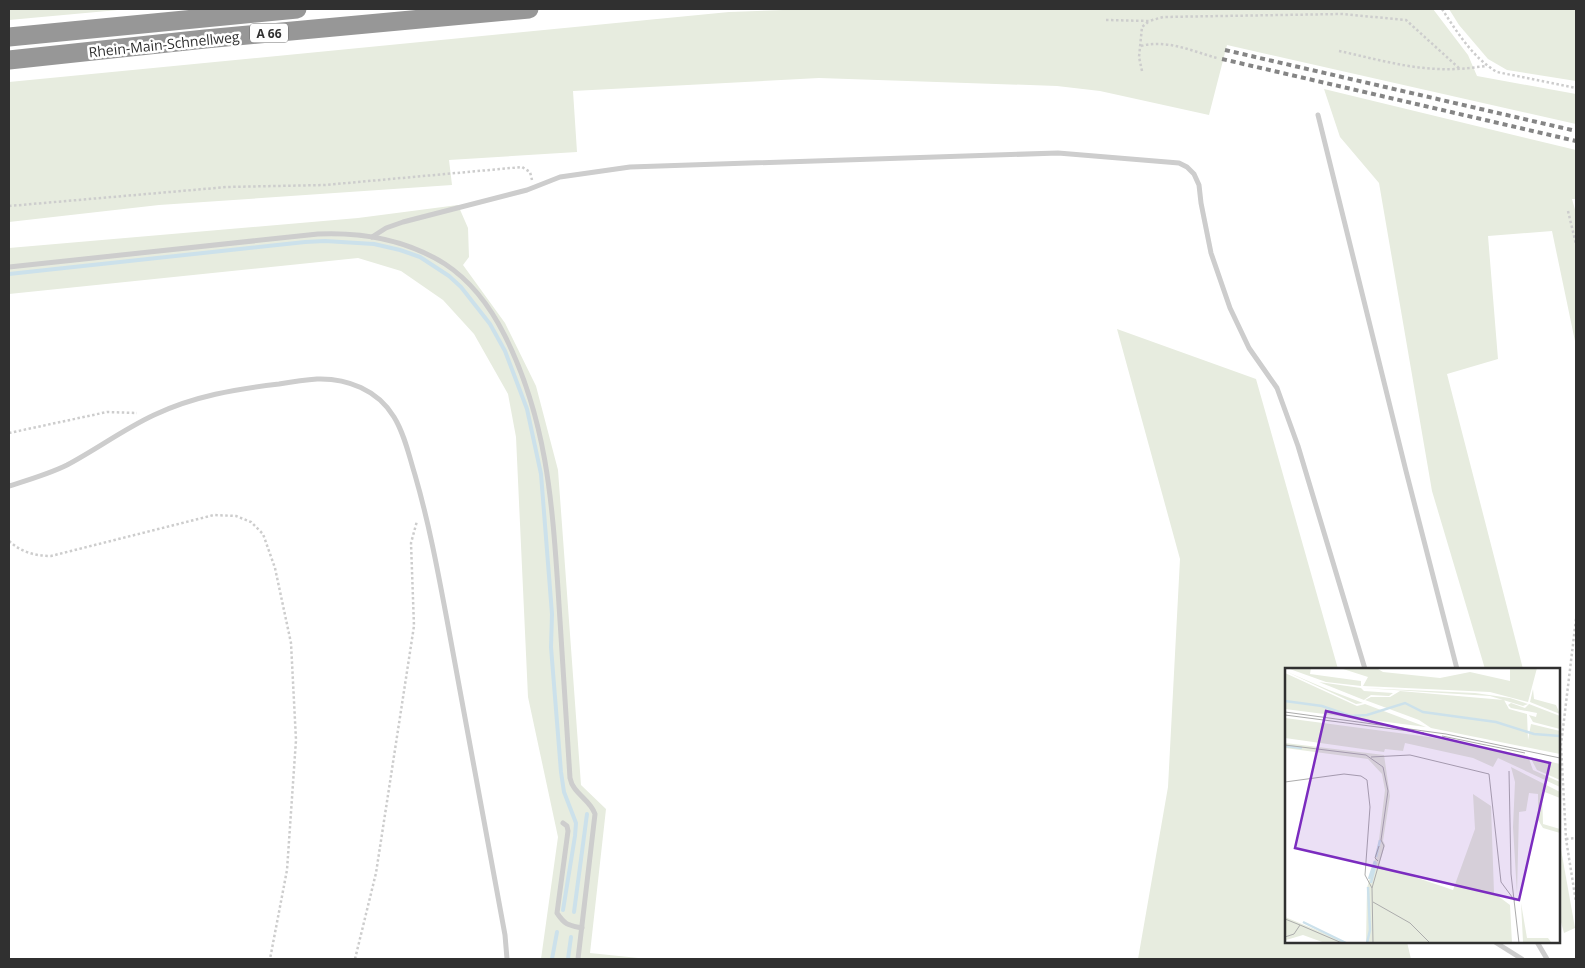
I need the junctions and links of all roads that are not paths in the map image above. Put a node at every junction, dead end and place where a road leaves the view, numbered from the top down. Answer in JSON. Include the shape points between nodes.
{"nodes":[{"id":1,"x":297,"y":9,"type":"edge"},
{"id":2,"x":529,"y":9,"type":"edge"},
{"id":3,"x":9,"y":37,"type":"edge"},
{"id":4,"x":9,"y":60,"type":"edge"},
{"id":5,"x":1318,"y":115,"type":"dead end"},
{"id":6,"x":372,"y":237,"type":"junction"},
{"id":7,"x":9,"y":266,"type":"edge"},
{"id":8,"x":9,"y":486,"type":"edge"},
{"id":9,"x":1365,"y":668,"type":"edge"},
{"id":10,"x":1457,"y":668,"type":"edge"},
{"id":11,"x":563,"y":824,"type":"dead end"},
{"id":12,"x":582,"y":928,"type":"junction"},
{"id":13,"x":1498,"y":943,"type":"edge"},
{"id":14,"x":1538,"y":943,"type":"edge"},
{"id":15,"x":507,"y":959,"type":"edge"},
{"id":16,"x":578,"y":959,"type":"edge"},
{"id":17,"x":1522,"y":959,"type":"edge"},
{"id":18,"x":1547,"y":959,"type":"edge"}],
"edges":[{"from":1,"to":3,"type":"highway","name":"Rhein-Main-Schnellweg","number":"A 66"},
{"from":2,"to":4,"type":"highway","name":"Rhein-Main-Schnellweg","number":"A 66"},
{"from":5,"to":10,"type":"lane"},
{"from":6,"to":7,"type":"lane","via":[[318,234]]},
{"from":6,"to":9,"type":"lane","via":[[403,222],[528,190],[560,177],[630,168],[1058,153],[1179,163],[1194,174],[1199,185],[1211,253],[1230,308],[1249,348],[1277,388],[1298,446]]},
{"from":6,"to":12,"type":"lane","via":[[402,245],[446,264],[470,286],[503,332],[536,415],[547,468],[553,522],[570,778],[574,790],[589,803],[595,814]]},
{"from":8,"to":15,"type":"lane","via":[[66,465],[155,414],[215,394],[316,379],[357,385],[380,399],[393,415],[404,439],[423,502]]},
{"from":11,"to":12,"type":"lane","via":[[568,831],[557,913],[563,922]]},
{"from":12,"to":16,"type":"lane"},
{"from":13,"to":17,"type":"lane"},
{"from":14,"to":18,"type":"lane"}]}
